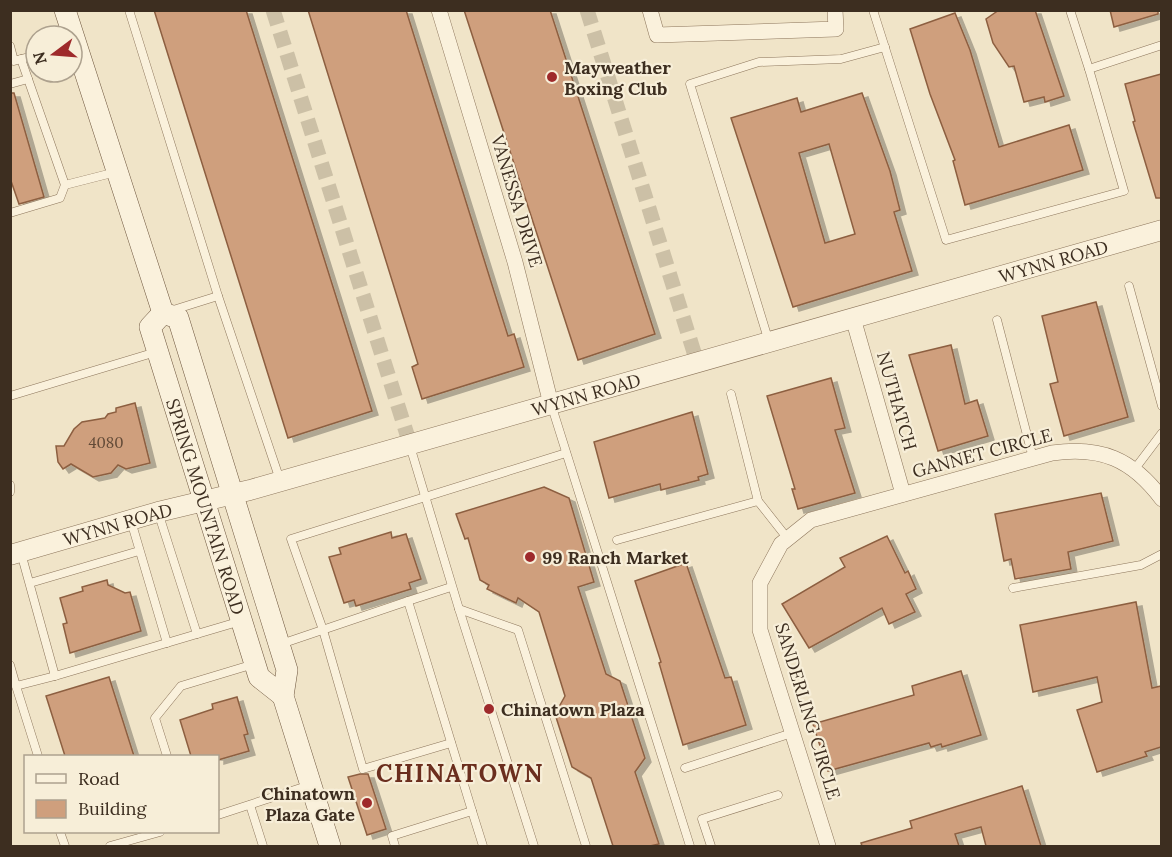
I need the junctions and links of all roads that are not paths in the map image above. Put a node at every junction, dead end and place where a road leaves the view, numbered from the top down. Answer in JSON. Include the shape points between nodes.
{"nodes":[{"id":1,"x":129,"y":10,"type":"edge"},
{"id":2,"x":439,"y":10,"type":"edge"},
{"id":3,"x":650,"y":10,"type":"edge"},
{"id":4,"x":835,"y":10,"type":"edge"},
{"id":5,"x":873,"y":10,"type":"edge"},
{"id":6,"x":1070,"y":10,"type":"edge"},
{"id":7,"x":1161,"y":45,"type":"edge"},
{"id":8,"x":10,"y":46,"type":"edge"},
{"id":9,"x":885,"y":47,"type":"junction"},
{"id":10,"x":24,"y":58,"type":"edge"},
{"id":11,"x":21,"y":59,"type":"junction"},
{"id":12,"x":24,"y":68,"type":"edge"},
{"id":13,"x":1089,"y":69,"type":"junction"},
{"id":14,"x":84,"y":74,"type":"edge"},
{"id":15,"x":30,"y":84,"type":"edge"},
{"id":16,"x":117,"y":171,"type":"junction"},
{"id":17,"x":64,"y":185,"type":"junction"},
{"id":18,"x":10,"y":213,"type":"edge"},
{"id":19,"x":1161,"y":230,"type":"edge"},
{"id":20,"x":1129,"y":286,"type":"dead end"},
{"id":21,"x":218,"y":296,"type":"junction"},
{"id":22,"x":163,"y":313,"type":"junction"},
{"id":23,"x":853,"y":318,"type":"junction"},
{"id":24,"x":997,"y":320,"type":"dead end"},
{"id":25,"x":769,"y":342,"type":"junction"},
{"id":26,"x":158,"y":352,"type":"junction"},
{"id":27,"x":731,"y":394,"type":"dead end"},
{"id":28,"x":10,"y":396,"type":"edge"},
{"id":29,"x":551,"y":404,"type":"junction"},
{"id":30,"x":1161,"y":406,"type":"edge"},
{"id":31,"x":1161,"y":433,"type":"edge"},
{"id":32,"x":410,"y":444,"type":"junction"},
{"id":33,"x":566,"y":453,"type":"junction"},
{"id":34,"x":1033,"y":458,"type":"junction"},
{"id":35,"x":1134,"y":470,"type":"junction"},
{"id":36,"x":280,"y":481,"type":"junction"},
{"id":37,"x":10,"y":485,"type":"edge"},
{"id":38,"x":10,"y":492,"type":"edge"},
{"id":39,"x":233,"y":494,"type":"junction"},
{"id":40,"x":903,"y":494,"type":"junction"},
{"id":41,"x":424,"y":496,"type":"junction"},
{"id":42,"x":1161,"y":499,"type":"edge"},
{"id":43,"x":758,"y":501,"type":"junction"},
{"id":44,"x":205,"y":502,"type":"junction"},
{"id":45,"x":158,"y":512,"type":"junction"},
{"id":46,"x":130,"y":520,"type":"junction"},
{"id":47,"x":788,"y":538,"type":"junction"},
{"id":48,"x":617,"y":540,"type":"dead end"},
{"id":49,"x":139,"y":551,"type":"junction"},
{"id":50,"x":16,"y":553,"type":"edge"},
{"id":51,"x":1161,"y":554,"type":"edge"},
{"id":52,"x":30,"y":583,"type":"junction"},
{"id":53,"x":451,"y":587,"type":"junction"},
{"id":54,"x":1013,"y":588,"type":"dead end"},
{"id":55,"x":408,"y":601,"type":"junction"},
{"id":56,"x":459,"y":609,"type":"junction"},
{"id":57,"x":242,"y":621,"type":"junction"},
{"id":58,"x":322,"y":630,"type":"junction"},
{"id":59,"x":197,"y":634,"type":"junction"},
{"id":60,"x":166,"y":643,"type":"junction"},
{"id":61,"x":279,"y":644,"type":"junction"},
{"id":62,"x":256,"y":664,"type":"junction"},
{"id":63,"x":10,"y":665,"type":"edge"},
{"id":64,"x":56,"y":676,"type":"junction"},
{"id":65,"x":16,"y":686,"type":"junction"},
{"id":66,"x":283,"y":696,"type":"junction"},
{"id":67,"x":792,"y":733,"type":"junction"},
{"id":68,"x":451,"y":743,"type":"junction"},
{"id":69,"x":38,"y":755,"type":"edge"},
{"id":70,"x":167,"y":755,"type":"edge"},
{"id":71,"x":685,"y":768,"type":"dead end"},
{"id":72,"x":311,"y":785,"type":"junction"},
{"id":73,"x":778,"y":795,"type":"dead end"},
{"id":74,"x":250,"y":805,"type":"junction"},
{"id":75,"x":472,"y":811,"type":"junction"},
{"id":76,"x":219,"y":815,"type":"edge"},
{"id":77,"x":153,"y":833,"type":"edge"},
{"id":78,"x":110,"y":846,"type":"edge"},
{"id":79,"x":263,"y":846,"type":"edge"},
{"id":80,"x":330,"y":846,"type":"edge"},
{"id":81,"x":395,"y":846,"type":"edge"},
{"id":82,"x":483,"y":846,"type":"edge"},
{"id":83,"x":534,"y":846,"type":"edge"},
{"id":84,"x":586,"y":846,"type":"edge"},
{"id":85,"x":690,"y":846,"type":"edge"},
{"id":86,"x":711,"y":846,"type":"edge"},
{"id":87,"x":828,"y":846,"type":"edge"}],
"edges":[{"from":1,"to":21,"type":"lane"},
{"from":2,"to":29,"type":"street","name":"VANESSA DRIVE","via":[[515,262]]},
{"from":3,"to":4,"type":"street","via":[[657,34],[836,29]]},
{"from":5,"to":9,"type":"lane"},
{"from":6,"to":13,"type":"lane"},
{"from":7,"to":13,"type":"lane"},
{"from":8,"to":11,"type":"lane","via":[[14,61]]},
{"from":9,"to":13,"type":"lane","via":[[946,240],[1124,191]]},
{"from":9,"to":25,"type":"lane","via":[[841,59],[759,62],[690,84]]},
{"from":10,"to":11,"type":"lane"},
{"from":11,"to":12,"type":"lane"},
{"from":14,"to":16,"type":"main road","name":"SPRING MOUNTAIN ROAD"},
{"from":15,"to":17,"type":"lane"},
{"from":16,"to":17,"type":"lane"},
{"from":16,"to":22,"type":"main road","name":"SPRING MOUNTAIN ROAD"},
{"from":17,"to":18,"type":"lane","via":[[60,198]]},
{"from":19,"to":23,"type":"street","name":"WYNN ROAD"},
{"from":20,"to":30,"type":"lane"},
{"from":21,"to":22,"type":"lane"},
{"from":21,"to":36,"type":"lane"},
{"from":22,"to":26,"type":"main road","name":"SPRING MOUNTAIN ROAD","via":[[150,327]]},
{"from":22,"to":39,"type":"main road","name":"SPRING MOUNTAIN ROAD","via":[[178,318]]},
{"from":23,"to":25,"type":"street","name":"WYNN ROAD"},
{"from":23,"to":40,"type":"street","name":"NUTHATCH"},
{"from":24,"to":34,"type":"lane"},
{"from":25,"to":29,"type":"street","name":"WYNN ROAD"},
{"from":26,"to":28,"type":"lane"},
{"from":26,"to":44,"type":"main road","name":"SPRING MOUNTAIN ROAD"},
{"from":27,"to":43,"type":"lane"},
{"from":29,"to":32,"type":"street","name":"WYNN ROAD"},
{"from":29,"to":33,"type":"lane"},
{"from":31,"to":35,"type":"lane"},
{"from":32,"to":36,"type":"street","name":"WYNN ROAD"},
{"from":32,"to":41,"type":"lane"},
{"from":33,"to":41,"type":"lane"},
{"from":33,"to":85,"type":"lane"},
{"from":34,"to":35,"type":"street","name":"GANNET CIRCLE","via":[[1077,449],[1111,455]]},
{"from":34,"to":40,"type":"street","name":"GANNET CIRCLE"},
{"from":35,"to":42,"type":"street","name":"GANNET CIRCLE","via":[[1146,478]]},
{"from":36,"to":39,"type":"street","name":"WYNN ROAD"},
{"from":37,"to":38,"type":"lane"},
{"from":39,"to":44,"type":"street","name":"WYNN ROAD"},
{"from":39,"to":61,"type":"main road","name":"SPRING MOUNTAIN ROAD"},
{"from":40,"to":47,"type":"street","name":"SANDERLING CIRCLE","via":[[811,520]]},
{"from":41,"to":53,"type":"lane"},
{"from":41,"to":58,"type":"lane","via":[[291,539]]},
{"from":43,"to":47,"type":"lane"},
{"from":43,"to":48,"type":"lane"},
{"from":44,"to":45,"type":"street","name":"WYNN ROAD"},
{"from":44,"to":57,"type":"main road","name":"SPRING MOUNTAIN ROAD"},
{"from":45,"to":46,"type":"street","name":"WYNN ROAD"},
{"from":45,"to":59,"type":"lane"},
{"from":46,"to":49,"type":"lane"},
{"from":46,"to":50,"type":"street","name":"WYNN ROAD"},
{"from":47,"to":67,"type":"street","name":"SANDERLING CIRCLE","via":[[760,583],[760,630]]},
{"from":49,"to":52,"type":"lane"},
{"from":49,"to":60,"type":"lane"},
{"from":50,"to":52,"type":"lane"},
{"from":51,"to":54,"type":"lane","via":[[1141,566]]},
{"from":52,"to":64,"type":"lane"},
{"from":53,"to":55,"type":"lane"},
{"from":53,"to":56,"type":"lane"},
{"from":55,"to":58,"type":"lane"},
{"from":55,"to":68,"type":"lane"},
{"from":56,"to":83,"type":"lane"},
{"from":56,"to":84,"type":"lane","via":[[518,630]]},
{"from":57,"to":59,"type":"lane"},
{"from":57,"to":62,"type":"main road","name":"SPRING MOUNTAIN ROAD"},
{"from":58,"to":61,"type":"lane"},
{"from":58,"to":68,"type":"lane","via":[[363,769]]},
{"from":59,"to":60,"type":"lane"},
{"from":60,"to":64,"type":"lane"},
{"from":61,"to":66,"type":"main road","name":"SPRING MOUNTAIN ROAD","via":[[287,670]]},
{"from":62,"to":66,"type":"main road","name":"SPRING MOUNTAIN ROAD","via":[[260,676]]},
{"from":62,"to":70,"type":"lane","via":[[181,686],[155,718]]},
{"from":63,"to":65,"type":"lane"},
{"from":64,"to":65,"type":"lane"},
{"from":65,"to":69,"type":"lane"},
{"from":66,"to":72,"type":"main road","name":"SPRING MOUNTAIN ROAD"},
{"from":67,"to":71,"type":"lane"},
{"from":67,"to":87,"type":"street","name":"SANDERLING CIRCLE"},
{"from":68,"to":75,"type":"lane"},
{"from":72,"to":74,"type":"lane"},
{"from":72,"to":80,"type":"main road","name":"SPRING MOUNTAIN ROAD"},
{"from":73,"to":86,"type":"lane","via":[[702,819]]},
{"from":74,"to":76,"type":"lane"},
{"from":74,"to":79,"type":"lane"},
{"from":75,"to":81,"type":"lane","via":[[392,836]]},
{"from":75,"to":82,"type":"lane"},
{"from":77,"to":78,"type":"lane"}]}
